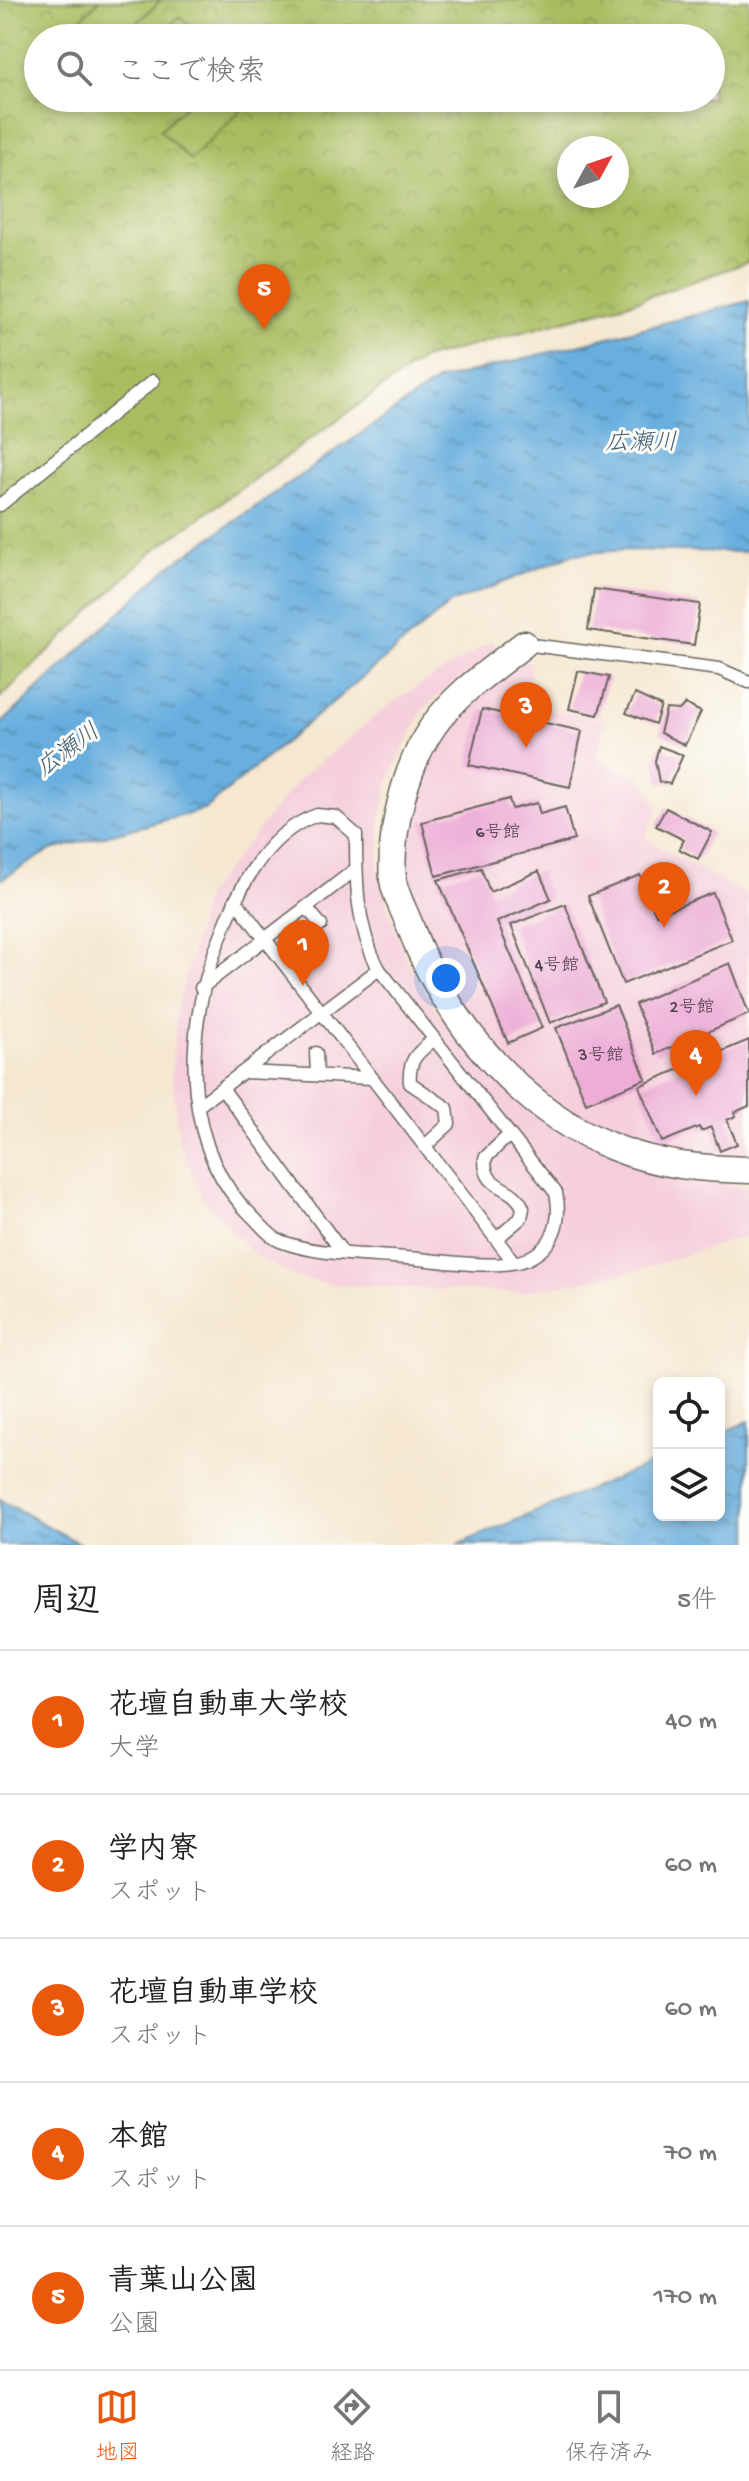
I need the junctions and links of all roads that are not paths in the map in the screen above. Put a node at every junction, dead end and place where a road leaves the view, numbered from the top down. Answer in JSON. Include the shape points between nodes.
{"nodes":[{"id":1,"x":153,"y":381,"type":"dead end"},
{"id":2,"x":0,"y":505,"type":"edge"},
{"id":3,"x":524,"y":644,"type":"joint"},
{"id":4,"x":749,"y":682,"type":"edge"},
{"id":5,"x":356,"y":869,"type":"junction"},
{"id":6,"x":235,"y":900,"type":"junction"},
{"id":7,"x":306,"y":907,"type":"junction"},
{"id":8,"x":321,"y":925,"type":"dead end"},
{"id":9,"x":265,"y":939,"type":"junction"},
{"id":10,"x":379,"y":969,"type":"junction"},
{"id":11,"x":201,"y":988,"type":"junction"},
{"id":12,"x":321,"y":1012,"type":"junction"},
{"id":13,"x":433,"y":1040,"type":"junction"},
{"id":14,"x":316,"y":1053,"type":"dead end"},
{"id":15,"x":243,"y":1072,"type":"junction"},
{"id":16,"x":317,"y":1075,"type":"junction"},
{"id":17,"x":371,"y":1078,"type":"junction"},
{"id":18,"x":222,"y":1088,"type":"junction"},
{"id":19,"x":198,"y":1106,"type":"junction"},
{"id":20,"x":509,"y":1135,"type":"junction"},
{"id":21,"x":425,"y":1146,"type":"junction"},
{"id":22,"x":749,"y":1170,"type":"edge"},
{"id":23,"x":496,"y":1239,"type":"junction"},
{"id":24,"x":343,"y":1253,"type":"junction"},
{"id":25,"x":513,"y":1261,"type":"junction"}],
"edges":[{"from":1,"to":2,"type":"lane"},
{"from":3,"to":4,"type":"lane","via":[[719,669]]},
{"from":3,"to":22,"type":"street","via":[[468,688],[434,724],[415,758],[399,805],[393,882],[419,950],[468,1034],[532,1096],[572,1125],[611,1147],[663,1163]]},
{"from":5,"to":6,"type":"lane","via":[[356,835],[349,825],[317,815],[296,822],[271,843]]},
{"from":5,"to":7,"type":"lane"},
{"from":5,"to":10,"type":"lane","via":[[368,948]]},
{"from":6,"to":9,"type":"lane"},
{"from":6,"to":11,"type":"lane"},
{"from":7,"to":8,"type":"lane"},
{"from":7,"to":9,"type":"lane"},
{"from":9,"to":11,"type":"lane"},
{"from":9,"to":12,"type":"lane"},
{"from":10,"to":12,"type":"lane"},
{"from":10,"to":13,"type":"lane"},
{"from":11,"to":19,"type":"lane","via":[[193,1046]]},
{"from":12,"to":15,"type":"lane"},
{"from":12,"to":17,"type":"lane"},
{"from":13,"to":20,"type":"lane"},
{"from":13,"to":21,"type":"lane","via":[[413,1056],[410,1083],[450,1114],[445,1130]]},
{"from":14,"to":16,"type":"lane"},
{"from":15,"to":16,"type":"lane"},
{"from":15,"to":18,"type":"lane"},
{"from":16,"to":17,"type":"lane"},
{"from":17,"to":21,"type":"lane"},
{"from":18,"to":19,"type":"lane"},
{"from":18,"to":24,"type":"lane"},
{"from":19,"to":24,"type":"lane","via":[[213,1161],[243,1207],[277,1240]]},
{"from":20,"to":23,"type":"lane","via":[[485,1158],[485,1170],[523,1208],[521,1218]]},
{"from":20,"to":25,"type":"lane","via":[[556,1193],[558,1203],[551,1241],[525,1260]]},
{"from":21,"to":23,"type":"lane"},
{"from":23,"to":25,"type":"lane"},
{"from":24,"to":25,"type":"lane"}]}
